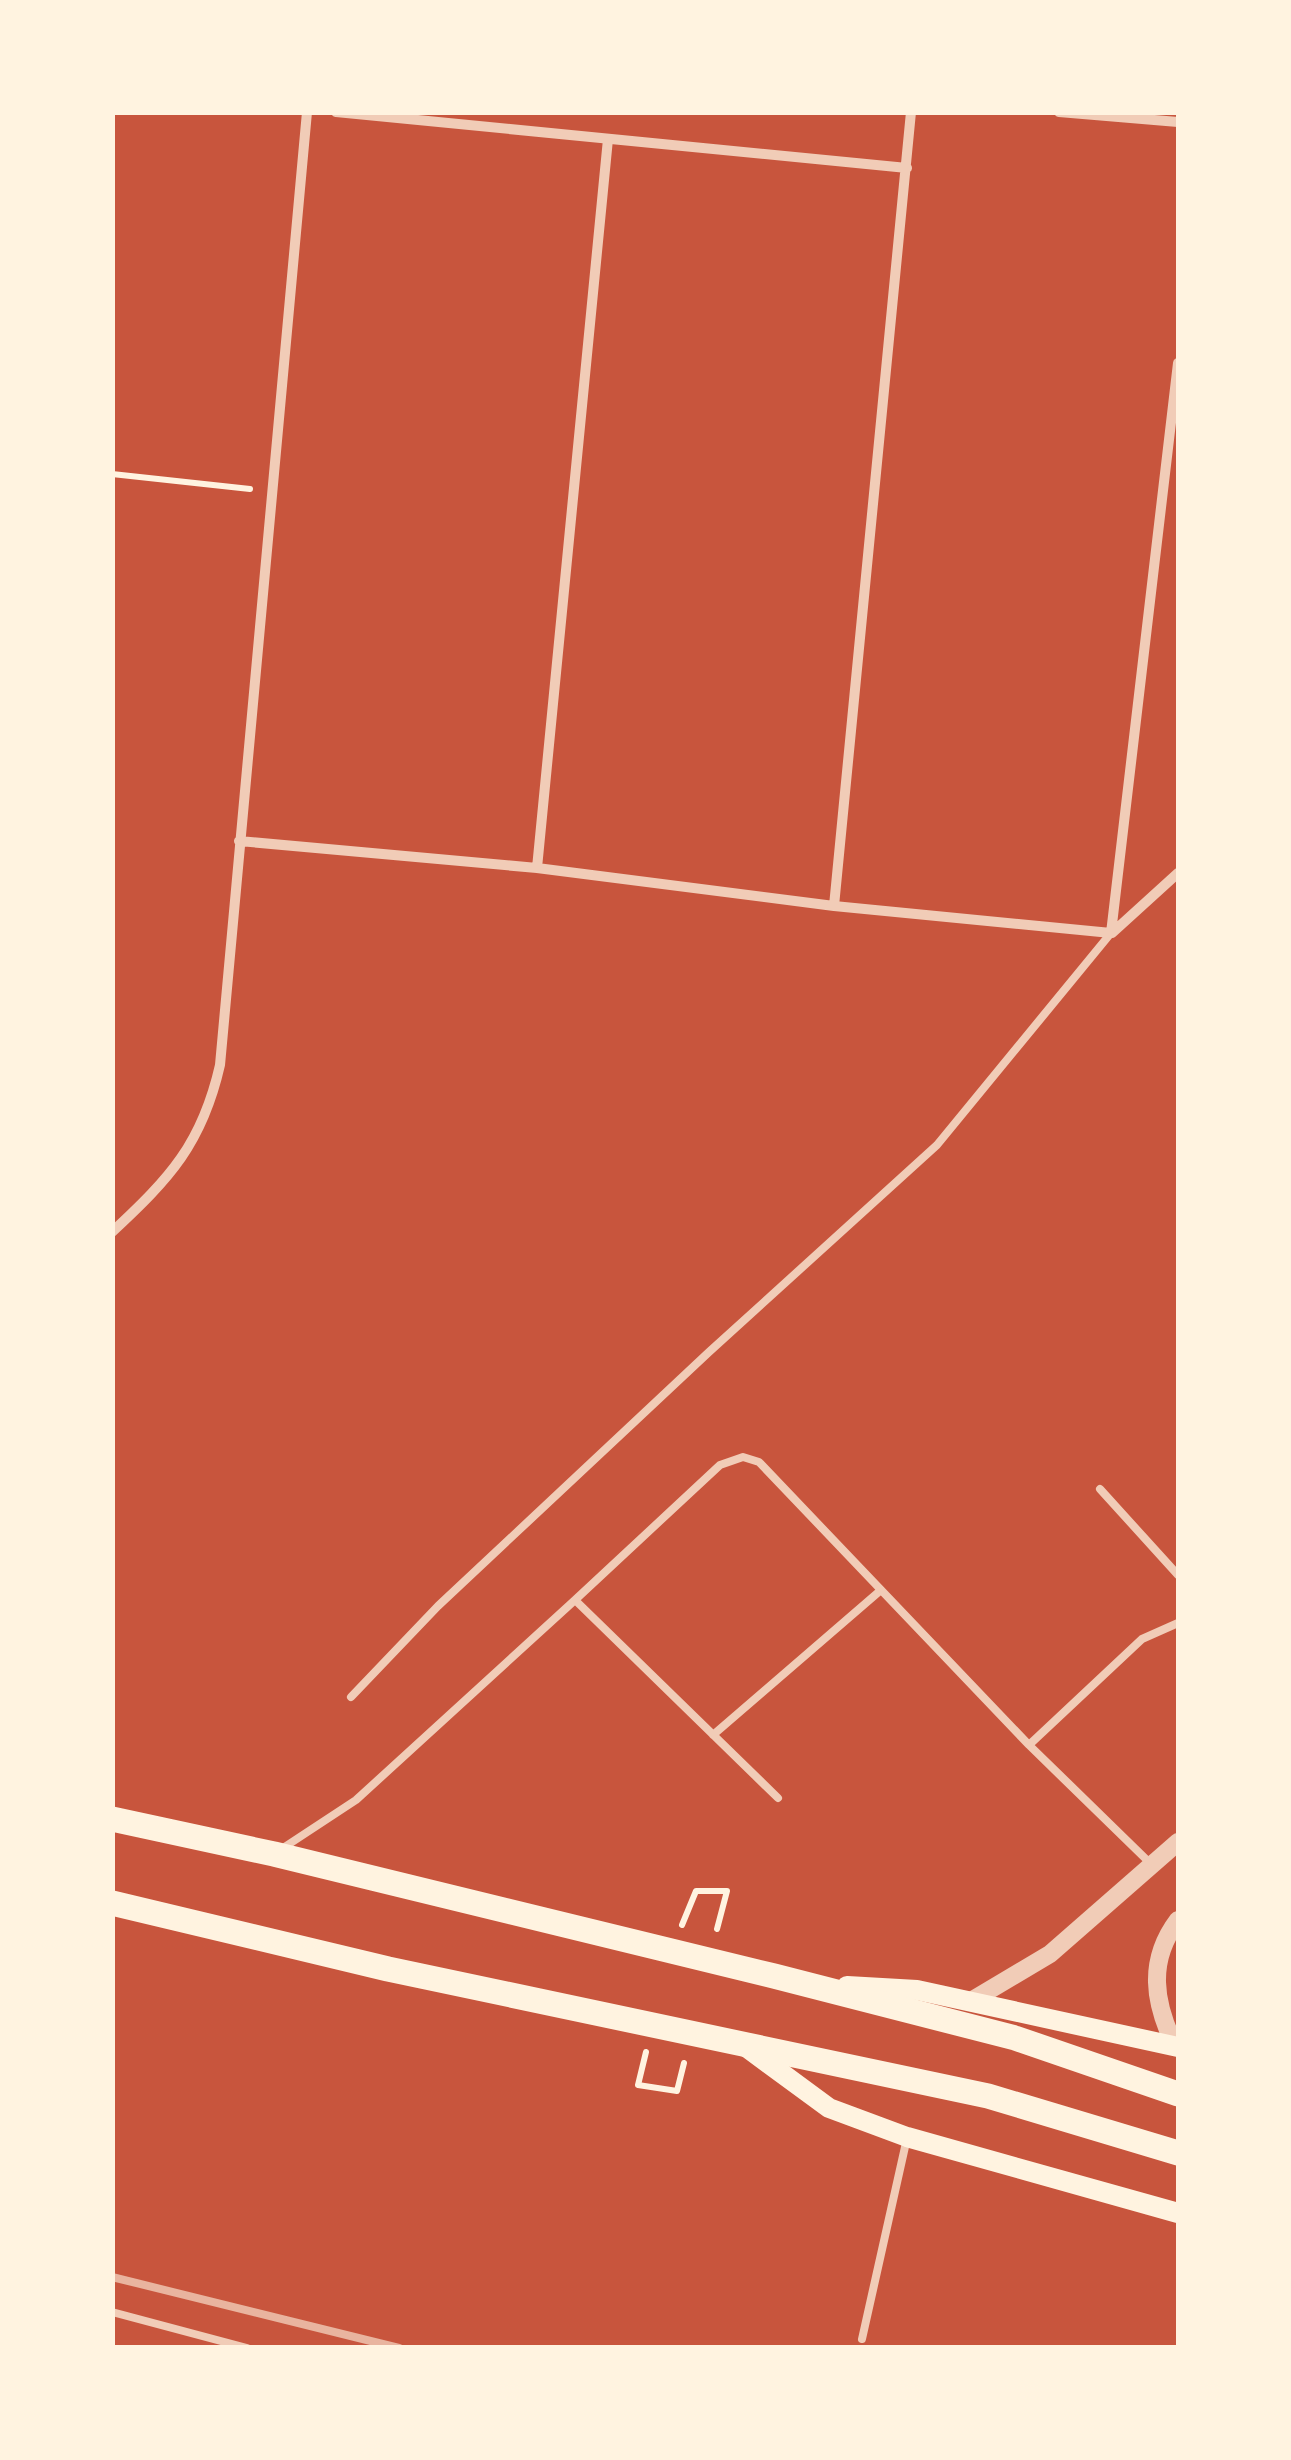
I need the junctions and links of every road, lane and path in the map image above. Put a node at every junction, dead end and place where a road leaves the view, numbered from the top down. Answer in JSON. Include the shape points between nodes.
{"nodes":[{"id":1,"x":307,"y":112,"type":"edge"},
{"id":2,"x":336,"y":112,"type":"edge"},
{"id":3,"x":911,"y":112,"type":"edge"},
{"id":4,"x":1058,"y":112,"type":"edge"},
{"id":5,"x":1178,"y":122,"type":"edge"},
{"id":6,"x":608,"y":139,"type":"junction"},
{"id":7,"x":907,"y":168,"type":"junction"},
{"id":8,"x":1178,"y":362,"type":"edge"},
{"id":9,"x":112,"y":474,"type":"edge"},
{"id":10,"x":272,"y":492,"type":"junction"},
{"id":11,"x":239,"y":841,"type":"junction"},
{"id":12,"x":537,"y":868,"type":"junction"},
{"id":13,"x":1178,"y":872,"type":"edge"},
{"id":14,"x":834,"y":906,"type":"junction"},
{"id":15,"x":1112,"y":933,"type":"junction"},
{"id":16,"x":112,"y":1232,"type":"edge"},
{"id":17,"x":1100,"y":1490,"type":"dead end"},
{"id":18,"x":1178,"y":1575,"type":"edge"},
{"id":19,"x":881,"y":1590,"type":"junction"},
{"id":20,"x":574,"y":1600,"type":"junction"},
{"id":21,"x":1178,"y":1623,"type":"edge"},
{"id":22,"x":351,"y":1696,"type":"dead end"},
{"id":23,"x":713,"y":1735,"type":"junction"},
{"id":24,"x":1030,"y":1745,"type":"junction"},
{"id":25,"x":778,"y":1798,"type":"dead end"},
{"id":26,"x":112,"y":1819,"type":"edge"},
{"id":27,"x":1178,"y":1842,"type":"edge"},
{"id":28,"x":274,"y":1854,"type":"junction"},
{"id":29,"x":1154,"y":1867,"type":"junction"},
{"id":30,"x":112,"y":1903,"type":"edge"},
{"id":31,"x":1178,"y":1920,"type":"edge"},
{"id":32,"x":774,"y":1976,"type":"junction"},
{"id":33,"x":971,"y":2001,"type":"junction"},
{"id":34,"x":744,"y":2046,"type":"junction"},
{"id":35,"x":1177,"y":2046,"type":"edge"},
{"id":36,"x":1178,"y":2094,"type":"edge"},
{"id":37,"x":907,"y":2137,"type":"junction"},
{"id":38,"x":1178,"y":2153,"type":"edge"},
{"id":39,"x":1178,"y":2212,"type":"edge"},
{"id":40,"x":112,"y":2312,"type":"edge"},
{"id":41,"x":862,"y":2339,"type":"dead end"},
{"id":42,"x":247,"y":2348,"type":"edge"}],
"edges":[{"from":1,"to":10,"type":"street"},
{"from":2,"to":6,"type":"street"},
{"from":3,"to":7,"type":"street"},
{"from":4,"to":5,"type":"street"},
{"from":6,"to":7,"type":"street"},
{"from":6,"to":12,"type":"street"},
{"from":7,"to":14,"type":"street"},
{"from":8,"to":15,"type":"street"},
{"from":9,"to":10,"type":"path"},
{"from":10,"to":11,"type":"street"},
{"from":11,"to":12,"type":"street"},
{"from":11,"to":16,"type":"street","via":[[220,1066],[210,1108],[182,1160]]},
{"from":12,"to":14,"type":"street"},
{"from":13,"to":15,"type":"street"},
{"from":14,"to":15,"type":"street"},
{"from":15,"to":22,"type":"lane","via":[[937,1145],[438,1606]]},
{"from":17,"to":18,"type":"lane"},
{"from":19,"to":20,"type":"lane","via":[[759,1462],[742,1457],[720,1465]]},
{"from":19,"to":23,"type":"lane"},
{"from":19,"to":24,"type":"lane"},
{"from":20,"to":23,"type":"lane"},
{"from":20,"to":28,"type":"lane","via":[[356,1800]]},
{"from":21,"to":24,"type":"lane","via":[[1142,1639]]},
{"from":23,"to":25,"type":"lane"},
{"from":24,"to":29,"type":"lane"},
{"from":26,"to":28,"type":"main road"},
{"from":27,"to":29,"type":"street"},
{"from":28,"to":32,"type":"main road"},
{"from":29,"to":33,"type":"street","via":[[1050,1954]]},
{"from":30,"to":34,"type":"main road"},
{"from":31,"to":35,"type":"street","via":[[1159,1958],[1157,1990]]},
{"from":32,"to":33,"type":"main road"},
{"from":32,"to":36,"type":"main road","via":[[1014,2038]]},
{"from":33,"to":35,"type":"main road"},
{"from":34,"to":37,"type":"main road","via":[[829,2108]]},
{"from":34,"to":38,"type":"main road","via":[[988,2096]]},
{"from":37,"to":39,"type":"main road"},
{"from":37,"to":41,"type":"lane"},
{"from":40,"to":42,"type":"lane"}]}
